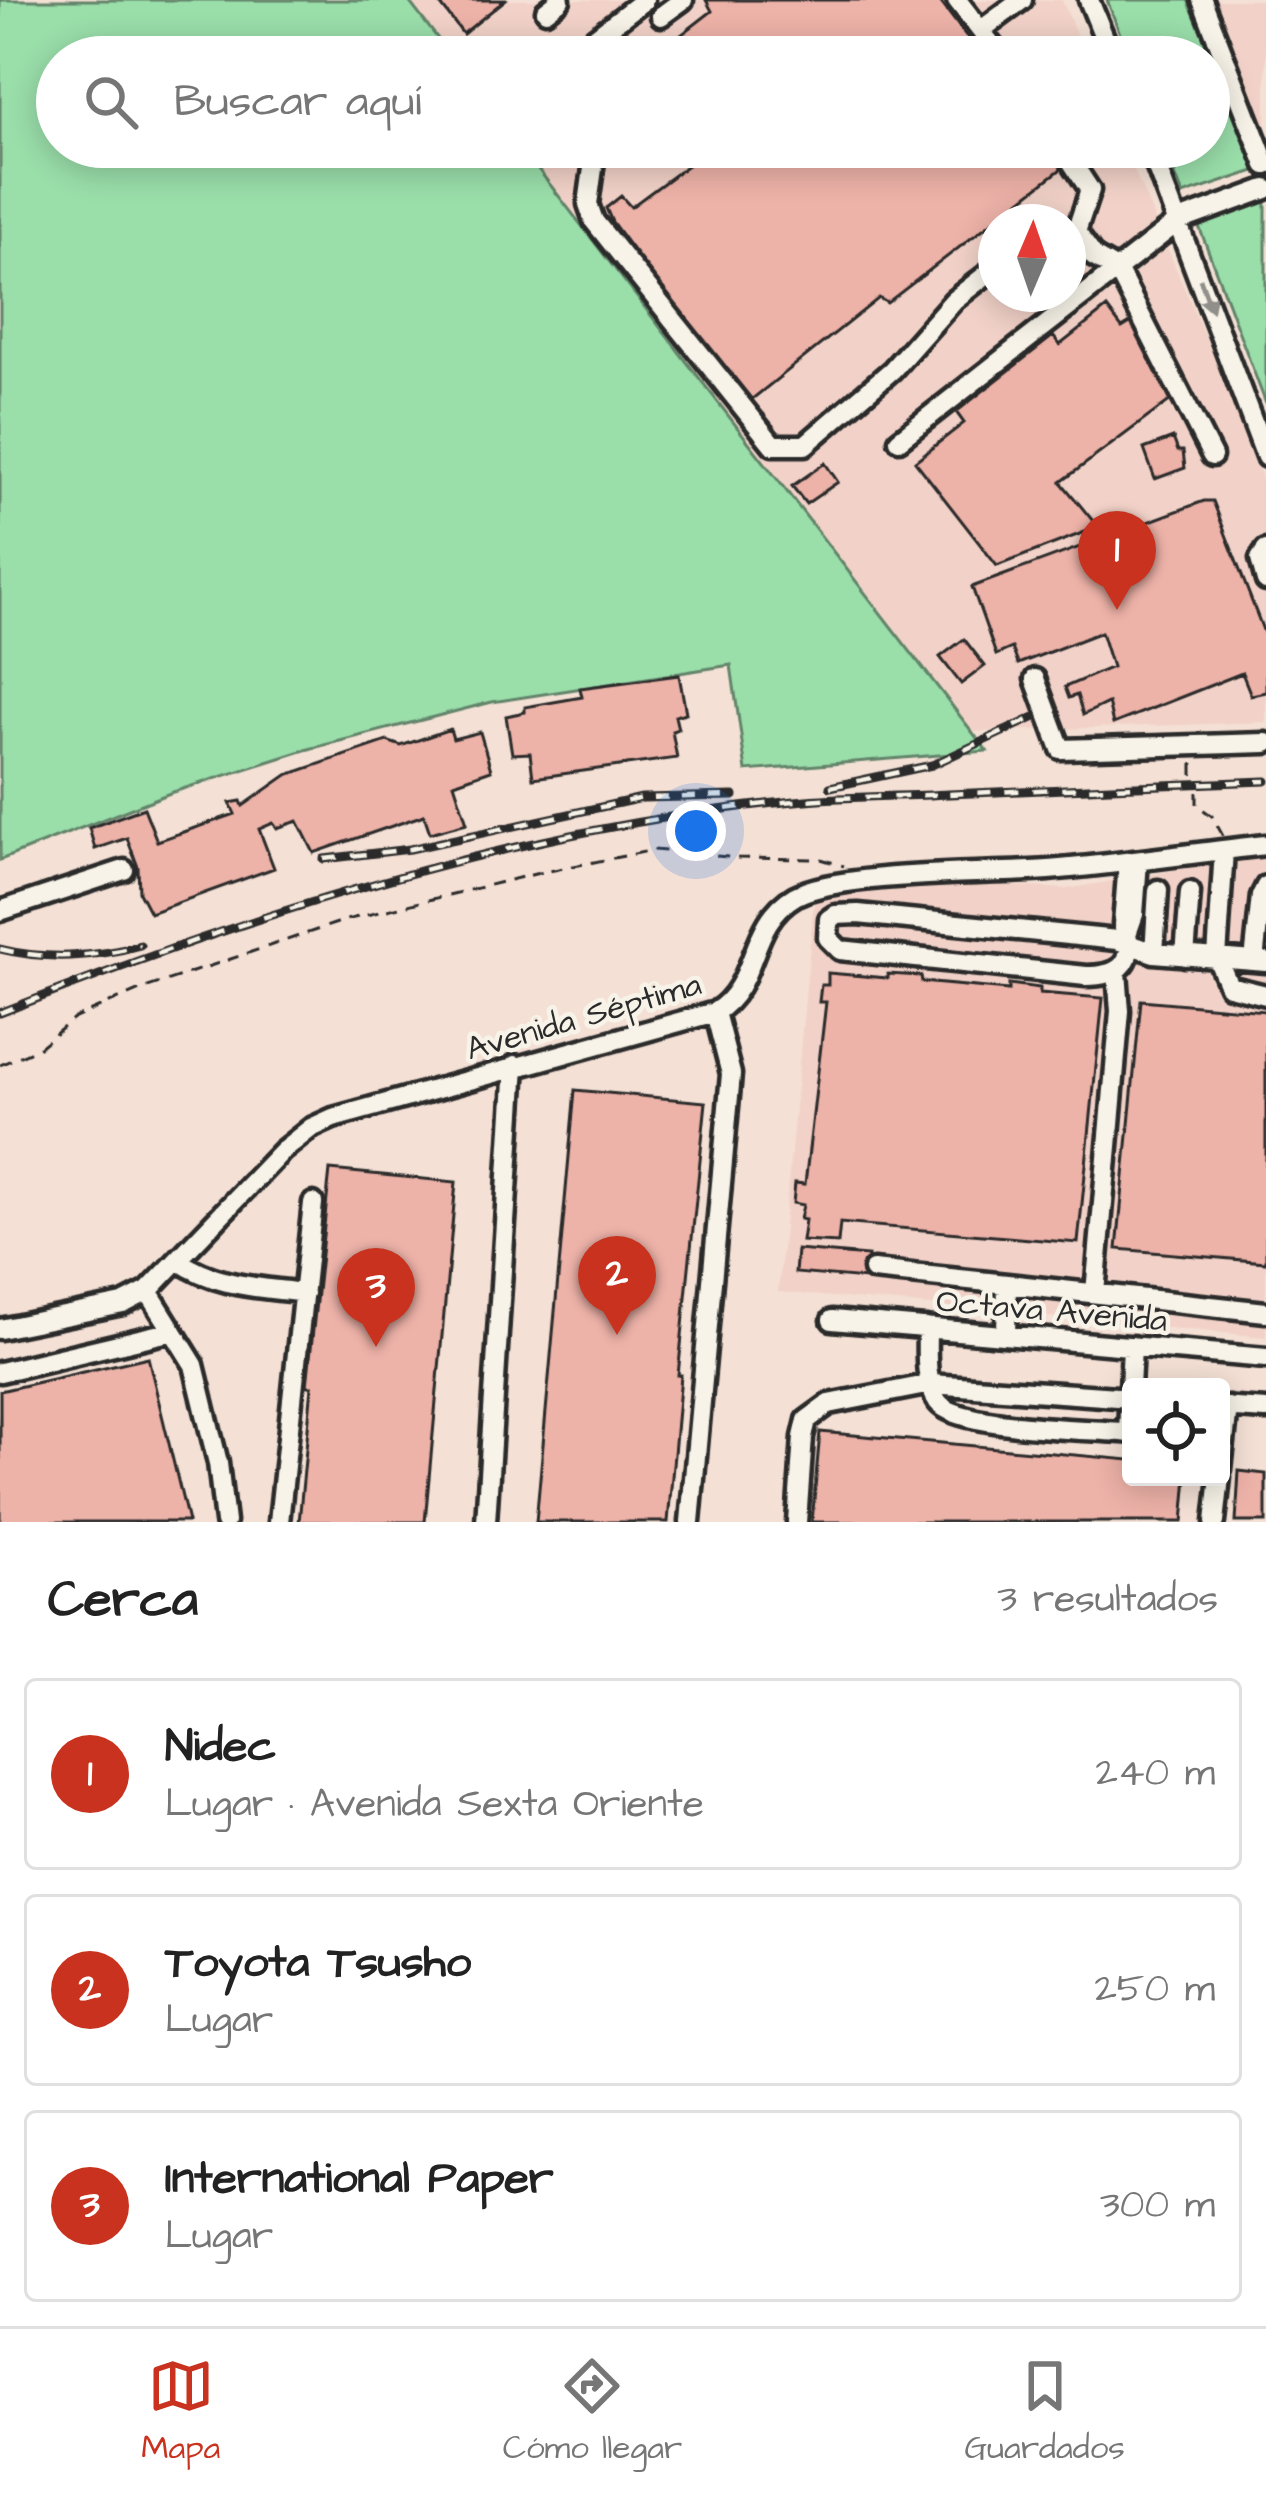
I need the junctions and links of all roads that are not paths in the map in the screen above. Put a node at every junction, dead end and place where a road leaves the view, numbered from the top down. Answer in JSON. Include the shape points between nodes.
{"nodes":[{"id":1,"x":683,"y":0,"type":"edge"},
{"id":2,"x":957,"y":0,"type":"edge"},
{"id":3,"x":1022,"y":0,"type":"edge"},
{"id":4,"x":1089,"y":0,"type":"edge"},
{"id":5,"x":1202,"y":0,"type":"edge"},
{"id":6,"x":635,"y":2,"type":"edge"},
{"id":7,"x":661,"y":16,"type":"dead end"},
{"id":8,"x":981,"y":30,"type":"junction"},
{"id":9,"x":597,"y":36,"type":"edge"},
{"id":10,"x":985,"y":36,"type":"edge"},
{"id":11,"x":1104,"y":36,"type":"edge"},
{"id":12,"x":1216,"y":36,"type":"edge"},
{"id":13,"x":1230,"y":72,"type":"edge"},
{"id":14,"x":1266,"y":165,"type":"edge"},
{"id":15,"x":593,"y":168,"type":"edge"},
{"id":16,"x":1076,"y":168,"type":"edge"},
{"id":17,"x":1158,"y":168,"type":"edge"},
{"id":18,"x":1266,"y":189,"type":"edge"},
{"id":19,"x":1084,"y":204,"type":"edge"},
{"id":20,"x":1179,"y":221,"type":"junction"},
{"id":21,"x":1086,"y":248,"type":"edge"},
{"id":22,"x":1118,"y":272,"type":"junction"},
{"id":23,"x":978,"y":281,"type":"edge"},
{"id":24,"x":898,"y":440,"type":"dead end"},
{"id":25,"x":1212,"y":456,"type":"dead end"},
{"id":26,"x":1266,"y":457,"type":"edge"},
{"id":27,"x":1266,"y":550,"type":"edge"},
{"id":28,"x":1266,"y":581,"type":"edge"},
{"id":29,"x":1035,"y":679,"type":"dead end"},
{"id":30,"x":1266,"y":742,"type":"edge"},
{"id":31,"x":1266,"y":845,"type":"edge"},
{"id":32,"x":1224,"y":850,"type":"junction"},
{"id":33,"x":1133,"y":861,"type":"junction"},
{"id":34,"x":124,"y":870,"type":"dead end"},
{"id":35,"x":1266,"y":886,"type":"edge"},
{"id":36,"x":1158,"y":890,"type":"dead end"},
{"id":37,"x":1190,"y":892,"type":"dead end"},
{"id":38,"x":0,"y":911,"type":"edge"},
{"id":39,"x":1263,"y":912,"type":"edge"},
{"id":40,"x":1128,"y":939,"type":"junction"},
{"id":41,"x":1154,"y":953,"type":"junction"},
{"id":42,"x":1185,"y":956,"type":"junction"},
{"id":43,"x":1217,"y":958,"type":"junction"},
{"id":44,"x":1260,"y":962,"type":"edge"},
{"id":45,"x":1117,"y":972,"type":"junction"},
{"id":46,"x":1266,"y":995,"type":"edge"},
{"id":47,"x":715,"y":1012,"type":"junction"},
{"id":48,"x":515,"y":1065,"type":"junction"},
{"id":49,"x":313,"y":1203,"type":"dead end"},
{"id":50,"x":179,"y":1261,"type":"junction"},
{"id":51,"x":873,"y":1270,"type":"dead end"},
{"id":52,"x":1007,"y":1284,"type":"junction"},
{"id":53,"x":148,"y":1291,"type":"junction"},
{"id":54,"x":1096,"y":1293,"type":"junction"},
{"id":55,"x":304,"y":1294,"type":"junction"},
{"id":56,"x":1266,"y":1312,"type":"edge"},
{"id":57,"x":832,"y":1320,"type":"dead end"},
{"id":58,"x":926,"y":1328,"type":"junction"},
{"id":59,"x":0,"y":1329,"type":"edge"},
{"id":60,"x":173,"y":1331,"type":"junction"},
{"id":61,"x":1006,"y":1335,"type":"junction"},
{"id":62,"x":1132,"y":1346,"type":"junction"},
{"id":63,"x":1266,"y":1358,"type":"edge"},
{"id":64,"x":0,"y":1372,"type":"edge"},
{"id":65,"x":1130,"y":1378,"type":"edge"},
{"id":66,"x":931,"y":1384,"type":"junction"},
{"id":67,"x":1122,"y":1398,"type":"edge"},
{"id":68,"x":1230,"y":1407,"type":"edge"},
{"id":69,"x":1266,"y":1410,"type":"edge"},
{"id":70,"x":1122,"y":1431,"type":"edge"},
{"id":71,"x":1219,"y":1486,"type":"edge"},
{"id":72,"x":225,"y":1522,"type":"edge"},
{"id":73,"x":279,"y":1522,"type":"edge"},
{"id":74,"x":487,"y":1522,"type":"edge"},
{"id":75,"x":690,"y":1522,"type":"edge"},
{"id":76,"x":797,"y":1522,"type":"edge"},
{"id":77,"x":1215,"y":1522,"type":"edge"}],
"edges":[{"from":1,"to":7,"type":"street"},
{"from":2,"to":8,"type":"street"},
{"from":3,"to":8,"type":"street"},
{"from":4,"to":11,"type":"street"},
{"from":5,"to":12,"type":"street"},
{"from":6,"to":9,"type":"street"},
{"from":8,"to":10,"type":"street"},
{"from":13,"to":14,"type":"street"},
{"from":15,"to":23,"type":"street","via":[[594,220],[773,445],[805,445]]},
{"from":16,"to":19,"type":"street","via":[[1090,190]]},
{"from":17,"to":20,"type":"street"},
{"from":18,"to":20,"type":"street"},
{"from":20,"to":22,"type":"street"},
{"from":20,"to":26,"type":"street","one_way":true},
{"from":21,"to":22,"type":"street"},
{"from":22,"to":24,"type":"street"},
{"from":22,"to":25,"type":"street"},
{"from":27,"to":28,"type":"street"},
{"from":29,"to":30,"type":"street","via":[[1061,749]]},
{"from":31,"to":32,"type":"street","name":"Avenida Séptima"},
{"from":32,"to":33,"type":"street","name":"Avenida Séptima"},
{"from":32,"to":43,"type":"street"},
{"from":33,"to":40,"type":"street"},
{"from":33,"to":47,"type":"street","name":"Avenida Séptima","via":[[835,884],[798,894],[763,928],[739,994]]},
{"from":34,"to":38,"type":"street"},
{"from":35,"to":39,"type":"street"},
{"from":36,"to":41,"type":"street"},
{"from":37,"to":42,"type":"street"},
{"from":39,"to":44,"type":"street"},
{"from":40,"to":41,"type":"street"},
{"from":40,"to":45,"type":"street","via":[[1129,957]]},
{"from":40,"to":45,"type":"street","via":[[858,914],[829,920],[828,938],[840,950],[1087,976]]},
{"from":41,"to":42,"type":"street"},
{"from":42,"to":43,"type":"street"},
{"from":43,"to":44,"type":"street"},
{"from":43,"to":46,"type":"street","via":[[1229,986]]},
{"from":45,"to":54,"type":"street"},
{"from":47,"to":48,"type":"street","name":"Avenida Séptima"},
{"from":47,"to":75,"type":"street","via":[[731,1074]]},
{"from":48,"to":50,"type":"street","name":"Avenida Séptima","via":[[311,1128]]},
{"from":48,"to":74,"type":"street"},
{"from":49,"to":55,"type":"street"},
{"from":50,"to":53,"type":"street","name":"Avenida Séptima"},
{"from":50,"to":55,"type":"street","via":[[220,1282]]},
{"from":51,"to":52,"type":"street"},
{"from":52,"to":54,"type":"street"},
{"from":52,"to":61,"type":"street"},
{"from":53,"to":59,"type":"street","name":"Avenida Séptima","via":[[123,1304]]},
{"from":53,"to":60,"type":"street"},
{"from":54,"to":56,"type":"street"},
{"from":55,"to":73,"type":"street"},
{"from":57,"to":58,"type":"street","name":"Octava Avenida"},
{"from":58,"to":61,"type":"street","name":"Octava Avenida"},
{"from":58,"to":66,"type":"street"},
{"from":60,"to":64,"type":"street"},
{"from":60,"to":72,"type":"street","via":[[203,1392]]},
{"from":61,"to":62,"type":"street","name":"Octava Avenida"},
{"from":62,"to":63,"type":"street","name":"Octava Avenida"},
{"from":62,"to":65,"type":"street"},
{"from":66,"to":67,"type":"street"},
{"from":66,"to":70,"type":"street","via":[[950,1413]]},
{"from":66,"to":76,"type":"street","via":[[842,1400],[807,1420]]},
{"from":68,"to":69,"type":"street"},
{"from":71,"to":77,"type":"street"}]}
